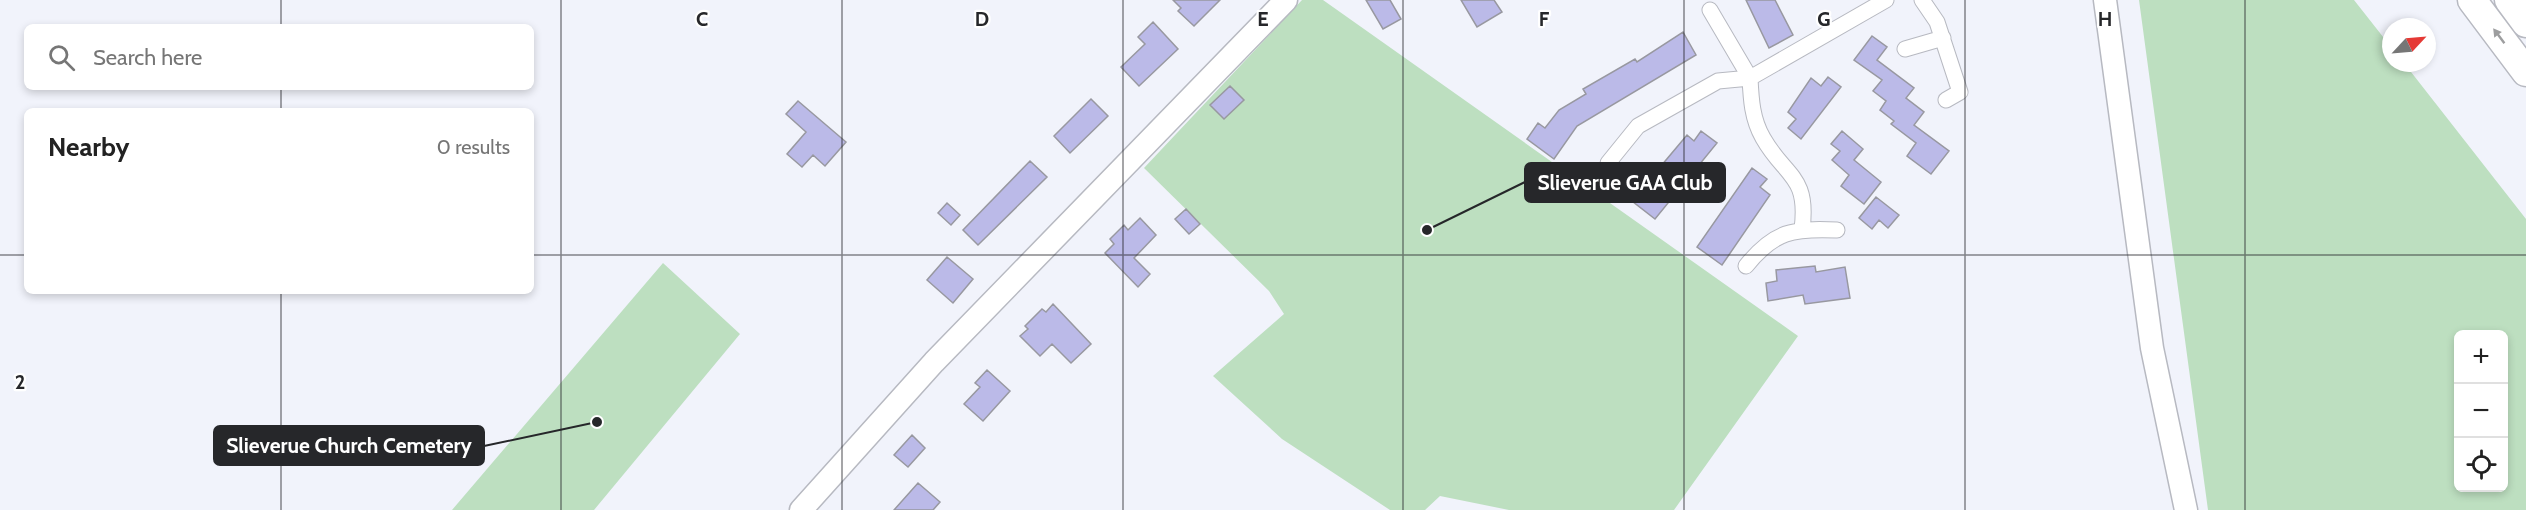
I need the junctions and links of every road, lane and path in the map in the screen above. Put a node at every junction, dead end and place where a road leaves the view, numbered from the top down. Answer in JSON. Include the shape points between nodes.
{"nodes":[{"id":1,"x":1286,"y":0,"type":"edge"},
{"id":2,"x":1886,"y":0,"type":"edge"},
{"id":3,"x":1922,"y":0,"type":"edge"},
{"id":4,"x":2105,"y":0,"type":"edge"},
{"id":5,"x":2472,"y":0,"type":"edge"},
{"id":6,"x":2509,"y":0,"type":"edge"},
{"id":7,"x":1710,"y":10,"type":"dead end"},
{"id":8,"x":2526,"y":22,"type":"edge"},
{"id":9,"x":1942,"y":38,"type":"junction"},
{"id":10,"x":1905,"y":49,"type":"dead end"},
{"id":11,"x":2526,"y":72,"type":"edge"},
{"id":12,"x":1750,"y":78,"type":"junction"},
{"id":13,"x":1946,"y":100,"type":"dead end"},
{"id":14,"x":1608,"y":163,"type":"dead end"},
{"id":15,"x":1802,"y":228,"type":"junction"},
{"id":16,"x":1837,"y":230,"type":"dead end"},
{"id":17,"x":1746,"y":266,"type":"dead end"},
{"id":18,"x":801,"y":510,"type":"edge"},
{"id":19,"x":2186,"y":510,"type":"edge"}],
"edges":[{"from":1,"to":18,"type":"street","via":[[934,362]]},
{"from":2,"to":12,"type":"street"},
{"from":3,"to":9,"type":"street"},
{"from":4,"to":19,"type":"street","via":[[2152,348]]},
{"from":11,"to":5,"type":"highway","one_way":true},
{"from":6,"to":8,"type":"highway"},
{"from":7,"to":12,"type":"street"},
{"from":9,"to":10,"type":"street"},
{"from":9,"to":13,"type":"street","via":[[1960,92]]},
{"from":12,"to":14,"type":"street","via":[[1718,81],[1638,126]]},
{"from":12,"to":15,"type":"street","via":[[1751,105],[1762,137],[1801,188],[1805,209]]},
{"from":15,"to":16,"type":"street"},
{"from":15,"to":17,"type":"street","via":[[1762,246]]}]}
